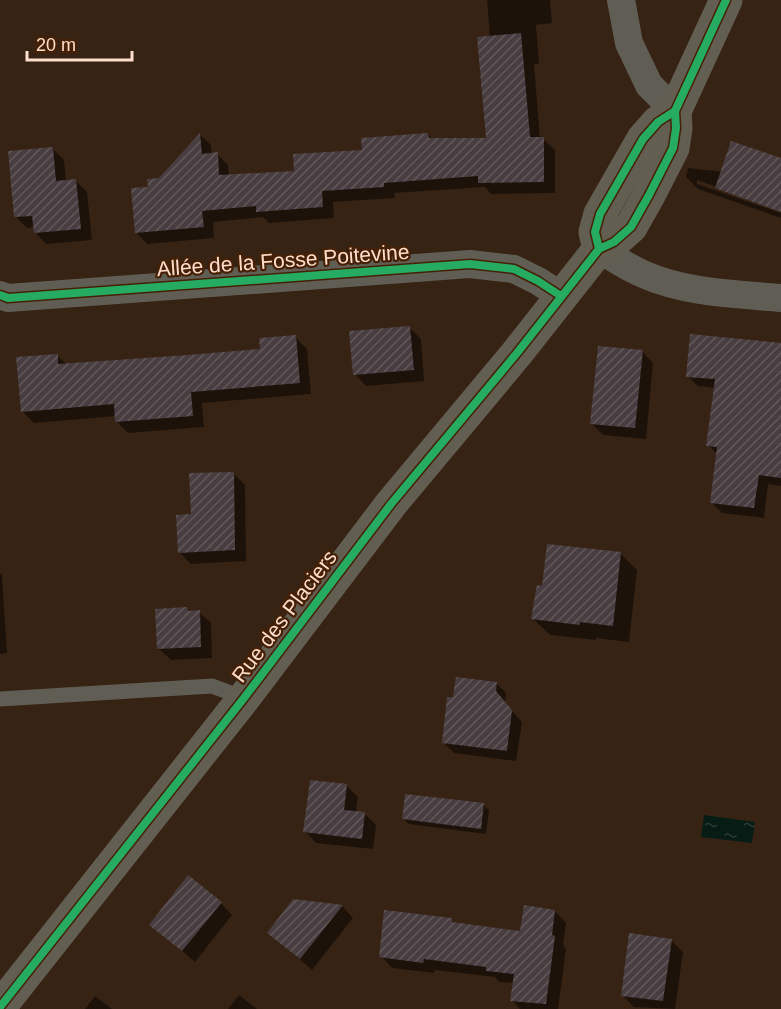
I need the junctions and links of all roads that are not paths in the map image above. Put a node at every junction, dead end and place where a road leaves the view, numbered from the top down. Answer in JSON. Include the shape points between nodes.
{"nodes":[{"id":1,"x":621,"y":0,"type":"edge"},
{"id":2,"x":726,"y":0,"type":"edge"},
{"id":3,"x":675,"y":111,"type":"junction"},
{"id":4,"x":599,"y":249,"type":"junction"},
{"id":5,"x":0,"y":295,"type":"edge"},
{"id":6,"x":561,"y":296,"type":"junction"},
{"id":7,"x":781,"y":298,"type":"edge"},
{"id":8,"x":244,"y":698,"type":"junction"},
{"id":9,"x":0,"y":699,"type":"edge"},
{"id":10,"x":0,"y":1007,"type":"edge"}],
"edges":[{"from":1,"to":3,"type":"street","via":[[629,43],[644,75]]},
{"from":2,"to":3,"type":"street","name":"Rue des Placiers"},
{"from":3,"to":4,"type":"street","name":"Rue des Placiers","via":[[673,148],[649,195],[631,227]]},
{"from":4,"to":6,"type":"street","name":"Rue des Placiers"},
{"from":4,"to":7,"type":"street","via":[[645,275],[676,285]]},
{"from":5,"to":6,"type":"street","name":"Allée de la Fosse Poitevine","via":[[8,298],[470,264],[514,269]]},
{"from":6,"to":8,"type":"street","name":"Rue des Placiers","via":[[391,504]]},
{"from":8,"to":9,"type":"lane","via":[[212,686]]},
{"from":8,"to":10,"type":"street","name":"Rue des Placiers"}]}
